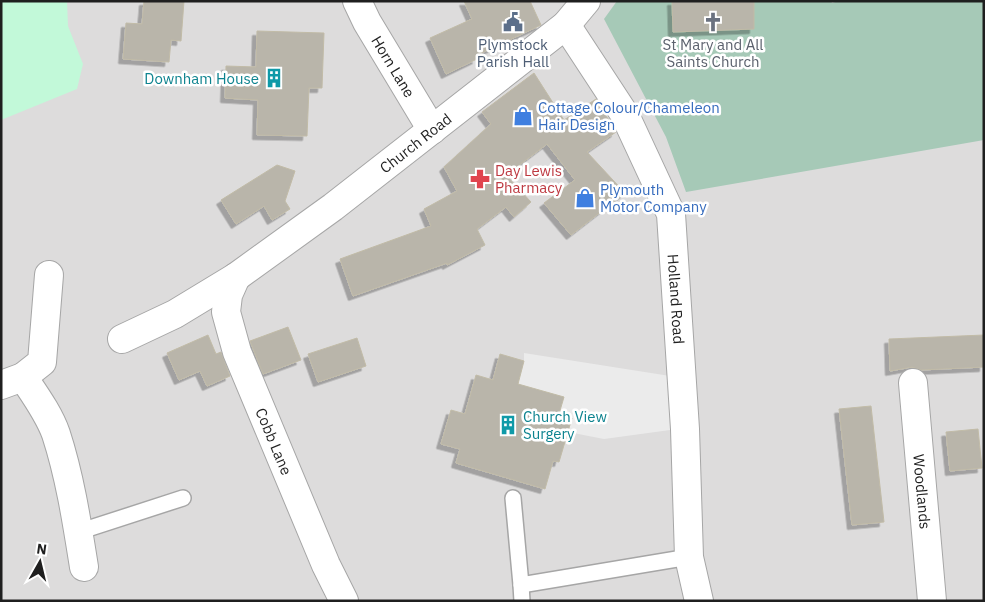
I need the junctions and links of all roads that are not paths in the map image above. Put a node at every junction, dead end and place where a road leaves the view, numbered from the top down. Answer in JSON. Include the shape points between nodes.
{"nodes":[{"id":1,"x":357,"y":1,"type":"edge"},
{"id":2,"x":586,"y":1,"type":"edge"},
{"id":3,"x":566,"y":25,"type":"junction"},
{"id":4,"x":432,"y":130,"type":"junction"},
{"id":5,"x":49,"y":275,"type":"dead end"},
{"id":6,"x":236,"y":277,"type":"junction"},
{"id":7,"x":122,"y":340,"type":"dead end"},
{"id":8,"x":12,"y":381,"type":"edge"},
{"id":9,"x":912,"y":383,"type":"dead end"},
{"id":10,"x":183,"y":498,"type":"dead end"},
{"id":11,"x":513,"y":498,"type":"dead end"},
{"id":12,"x":78,"y":532,"type":"junction"},
{"id":13,"x":689,"y":557,"type":"junction"},
{"id":14,"x":84,"y":567,"type":"dead end"},
{"id":15,"x":521,"y":585,"type":"junction"},
{"id":16,"x":344,"y":601,"type":"edge"},
{"id":17,"x":522,"y":601,"type":"edge"},
{"id":18,"x":699,"y":601,"type":"edge"},
{"id":19,"x":932,"y":601,"type":"edge"}],
"edges":[{"from":1,"to":4,"type":"street","name":"Horn Lane"},
{"from":2,"to":3,"type":"street","name":"Church Road"},
{"from":3,"to":4,"type":"street","name":"Church Road"},
{"from":3,"to":13,"type":"street","name":"Holland Road","via":[[625,115],[670,214],[684,410]]},
{"from":4,"to":6,"type":"street","name":"Church Road"},
{"from":5,"to":8,"type":"street","via":[[42,362]]},
{"from":6,"to":7,"type":"street","name":"Church Road","via":[[175,314]]},
{"from":6,"to":16,"type":"street","name":"Cobb Lane","via":[[228,295],[226,312],[237,352]]},
{"from":8,"to":12,"type":"street","via":[[38,399],[56,434]]},
{"from":9,"to":19,"type":"street","name":"Woodlands"},
{"from":10,"to":12,"type":"lane"},
{"from":11,"to":15,"type":"lane"},
{"from":12,"to":14,"type":"street"},
{"from":13,"to":15,"type":"lane"},
{"from":13,"to":18,"type":"street","name":"Holland Road"},
{"from":15,"to":17,"type":"lane"}]}
